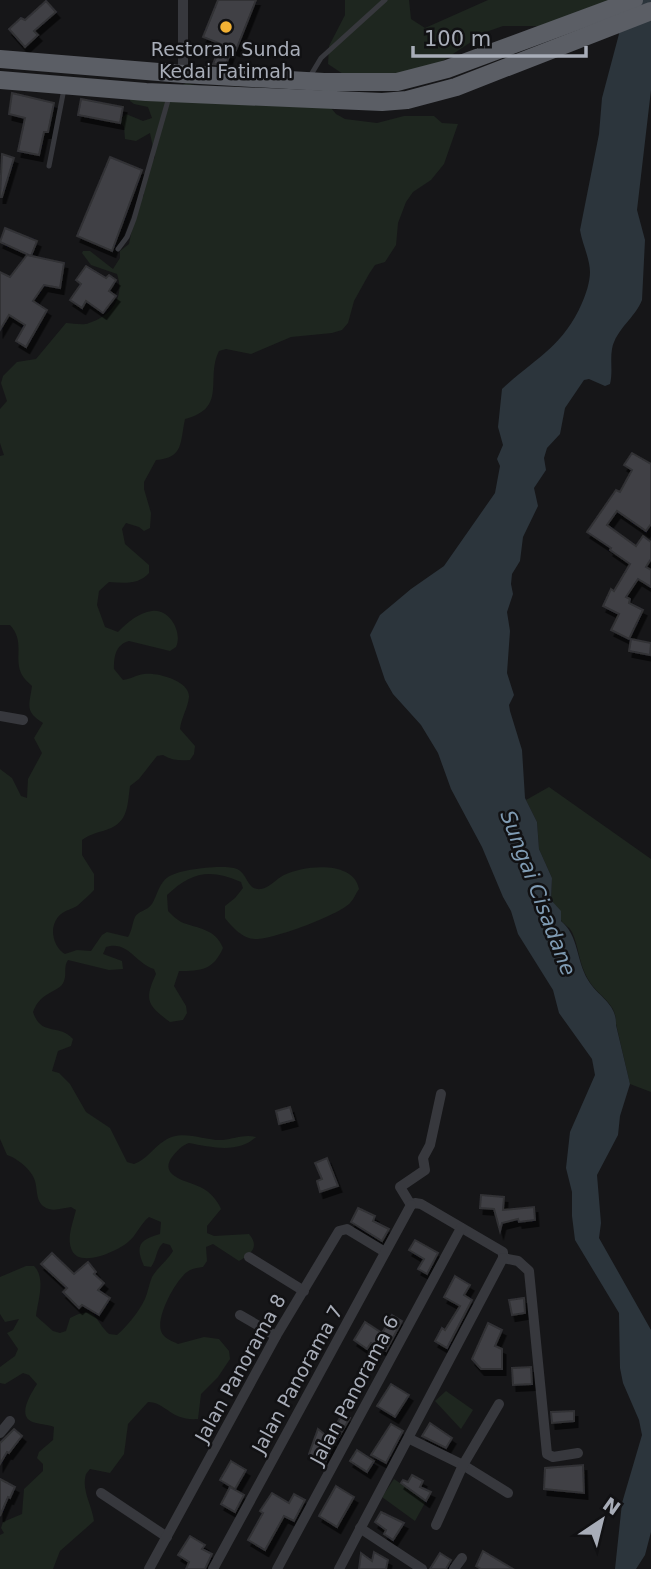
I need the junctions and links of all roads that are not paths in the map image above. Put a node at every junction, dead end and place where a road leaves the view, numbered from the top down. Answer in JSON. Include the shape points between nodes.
{"nodes":[{"id":1,"x":183,"y":0,"type":"edge"},
{"id":2,"x":385,"y":0,"type":"edge"},
{"id":3,"x":634,"y":0,"type":"edge"},
{"id":4,"x":651,"y":11,"type":"edge"},
{"id":5,"x":0,"y":59,"type":"edge"},
{"id":6,"x":183,"y":74,"type":"junction"},
{"id":7,"x":0,"y":80,"type":"edge"},
{"id":8,"x":307,"y":81,"type":"junction"},
{"id":9,"x":64,"y":85,"type":"junction"},
{"id":10,"x":170,"y":93,"type":"junction"},
{"id":11,"x":49,"y":166,"type":"dead end"},
{"id":12,"x":118,"y":249,"type":"dead end"},
{"id":13,"x":0,"y":716,"type":"edge"},
{"id":14,"x":23,"y":720,"type":"dead end"},
{"id":15,"x":441,"y":1094,"type":"dead end"},
{"id":16,"x":411,"y":1205,"type":"junction"},
{"id":17,"x":461,"y":1228,"type":"junction"},
{"id":18,"x":385,"y":1252,"type":"junction"},
{"id":19,"x":250,"y":1257,"type":"dead end"},
{"id":20,"x":503,"y":1258,"type":"junction"},
{"id":21,"x":304,"y":1291,"type":"junction"},
{"id":22,"x":240,"y":1315,"type":"dead end"},
{"id":23,"x":276,"y":1336,"type":"junction"},
{"id":24,"x":499,"y":1404,"type":"dead end"},
{"id":25,"x":10,"y":1421,"type":"dead end"},
{"id":26,"x":0,"y":1433,"type":"edge"},
{"id":27,"x":410,"y":1439,"type":"junction"},
{"id":28,"x":578,"y":1453,"type":"dead end"},
{"id":29,"x":463,"y":1465,"type":"junction"},
{"id":30,"x":101,"y":1493,"type":"dead end"},
{"id":31,"x":508,"y":1493,"type":"dead end"},
{"id":32,"x":436,"y":1525,"type":"dead end"},
{"id":33,"x":360,"y":1528,"type":"junction"},
{"id":34,"x":166,"y":1537,"type":"junction"},
{"id":35,"x":462,"y":1558,"type":"dead end"},
{"id":36,"x":149,"y":1569,"type":"edge"},
{"id":37,"x":213,"y":1569,"type":"edge"},
{"id":38,"x":277,"y":1569,"type":"edge"},
{"id":39,"x":339,"y":1569,"type":"edge"},
{"id":40,"x":422,"y":1569,"type":"edge"},
{"id":41,"x":454,"y":1569,"type":"edge"}],
"edges":[{"from":1,"to":6,"type":"street"},
{"from":2,"to":8,"type":"lane","via":[[321,58]]},
{"from":3,"to":8,"type":"highway","via":[[447,69],[397,82]]},
{"from":4,"to":10,"type":"highway","via":[[456,86],[407,100]]},
{"from":5,"to":6,"type":"highway"},
{"from":6,"to":8,"type":"highway"},
{"from":7,"to":9,"type":"highway"},
{"from":9,"to":10,"type":"highway"},
{"from":9,"to":11,"type":"lane"},
{"from":10,"to":12,"type":"lane","via":[[134,219]]},
{"from":13,"to":14,"type":"street"},
{"from":15,"to":16,"type":"street","via":[[423,1158],[425,1170],[400,1187]]},
{"from":16,"to":17,"type":"street","via":[[421,1204]]},
{"from":16,"to":18,"type":"street","name":"Jalan Panorama 7"},
{"from":17,"to":20,"type":"street","via":[[503,1252]]},
{"from":17,"to":38,"type":"street","name":"Jalan Panorama 6"},
{"from":18,"to":21,"type":"street","name":"Jalan Panorama 8","via":[[342,1229]]},
{"from":18,"to":37,"type":"street","name":"Jalan Panorama 7"},
{"from":19,"to":21,"type":"street"},
{"from":20,"to":27,"type":"street"},
{"from":20,"to":28,"type":"street","via":[[518,1261],[529,1270],[547,1454]]},
{"from":21,"to":23,"type":"street","name":"Jalan Panorama 8"},
{"from":22,"to":23,"type":"street"},
{"from":23,"to":34,"type":"street","name":"Jalan Panorama 8"},
{"from":24,"to":29,"type":"street"},
{"from":25,"to":26,"type":"street"},
{"from":27,"to":29,"type":"street"},
{"from":27,"to":33,"type":"street"},
{"from":29,"to":31,"type":"street"},
{"from":29,"to":32,"type":"street"},
{"from":30,"to":34,"type":"street"},
{"from":33,"to":39,"type":"street"},
{"from":33,"to":40,"type":"street"},
{"from":34,"to":36,"type":"street","name":"Jalan Panorama 8"},
{"from":35,"to":41,"type":"street"}]}
